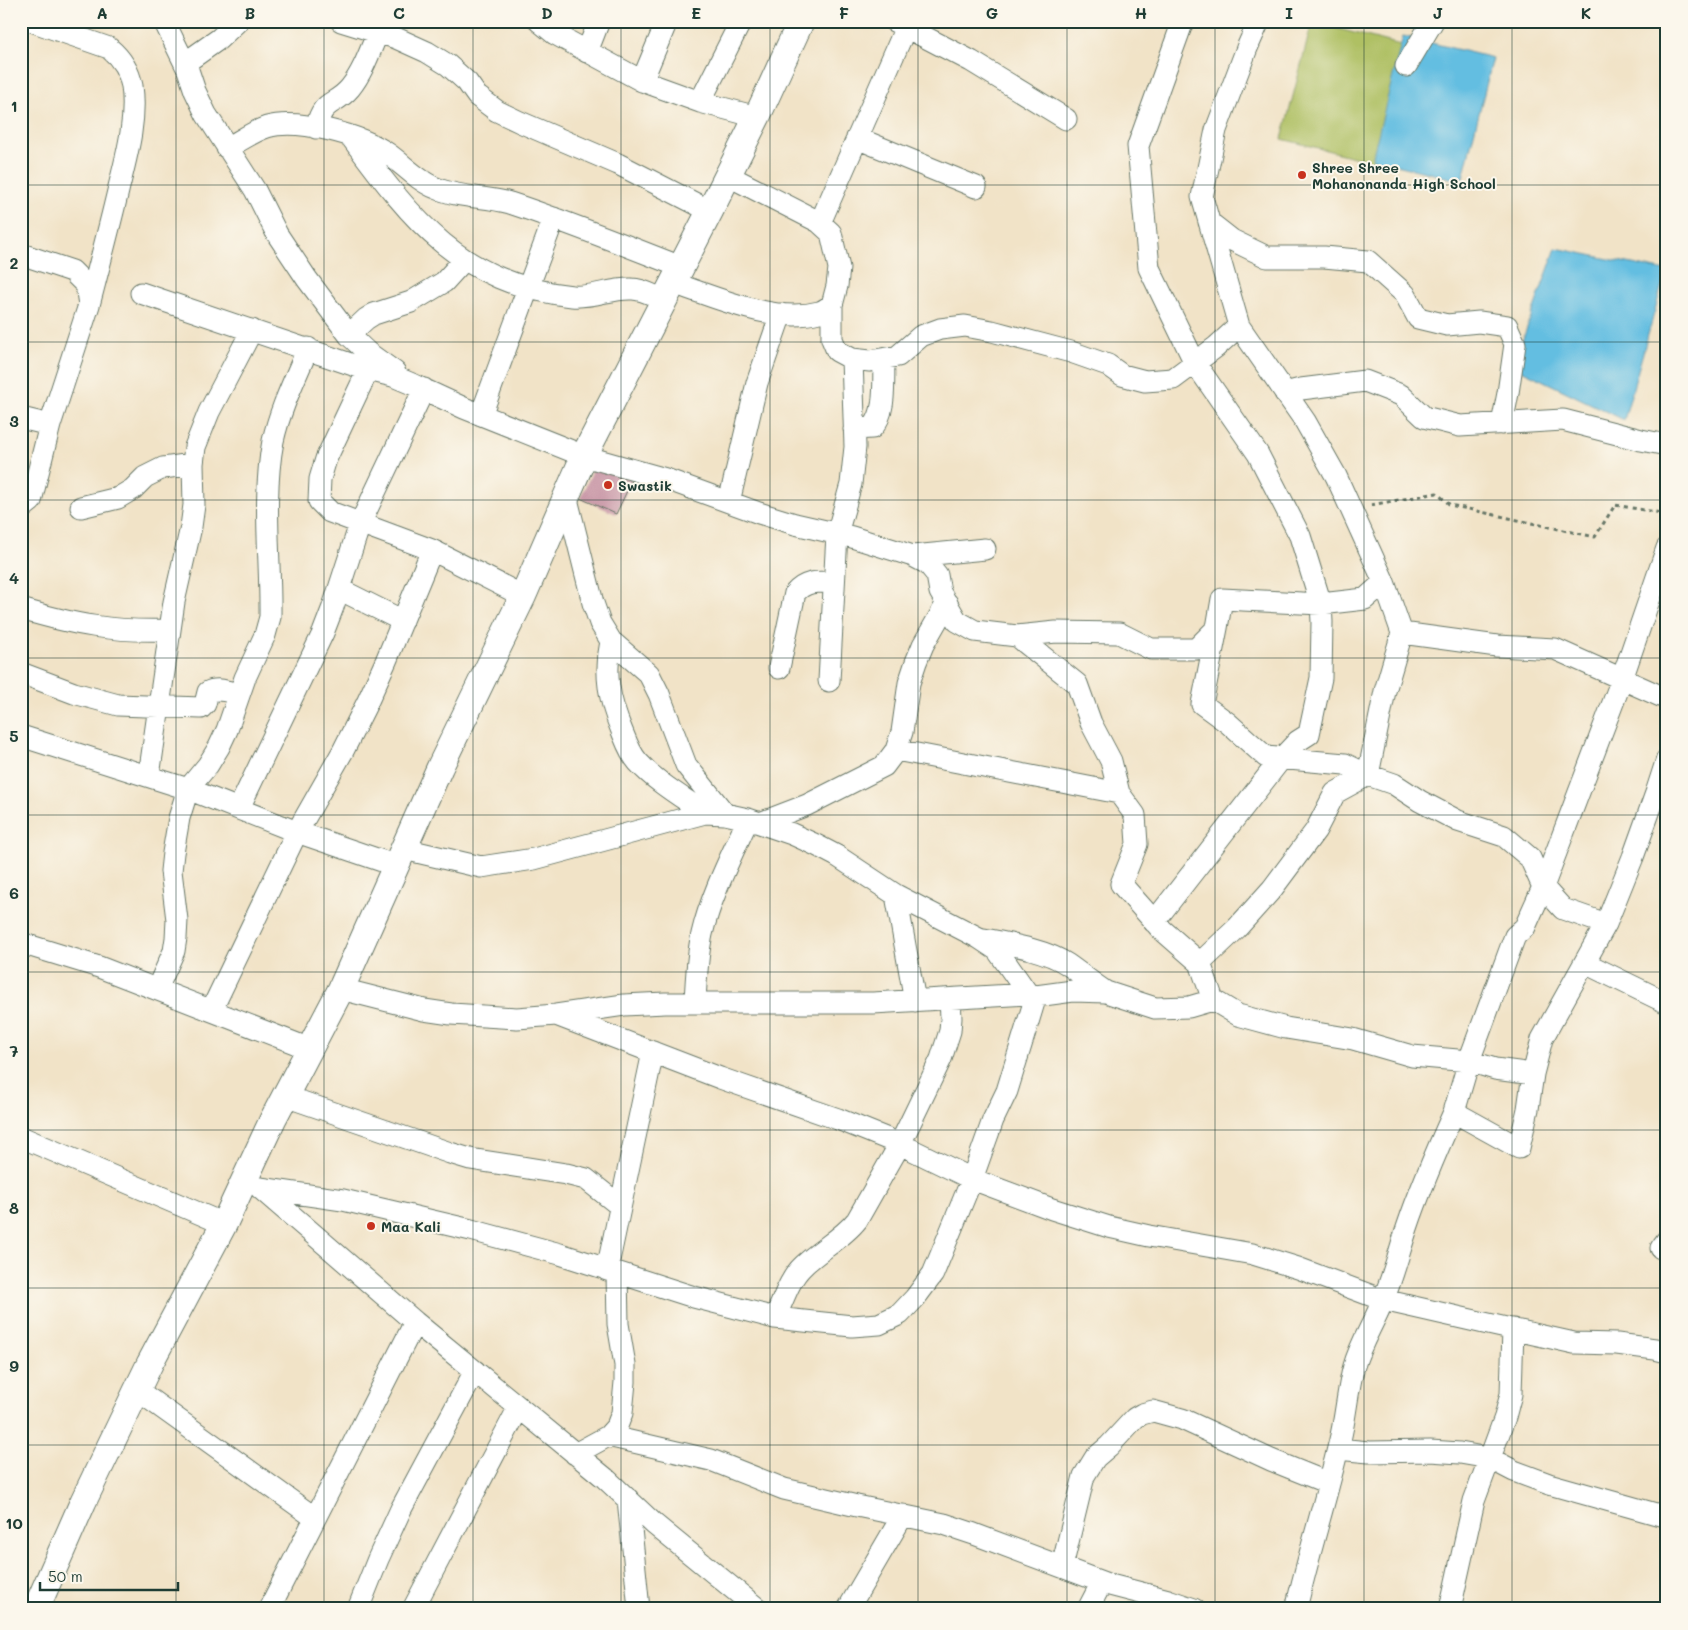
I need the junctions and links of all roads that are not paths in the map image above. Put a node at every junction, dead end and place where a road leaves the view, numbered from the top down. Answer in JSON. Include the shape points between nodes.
{"nodes":[{"id":1,"x":31,"y":21,"type":"edge"},
{"id":2,"x":164,"y":21,"type":"edge"},
{"id":3,"x":238,"y":21,"type":"edge"},
{"id":4,"x":341,"y":21,"type":"edge"},
{"id":5,"x":539,"y":21,"type":"edge"},
{"id":6,"x":599,"y":21,"type":"edge"},
{"id":7,"x":667,"y":21,"type":"edge"},
{"id":8,"x":741,"y":21,"type":"edge"},
{"id":9,"x":801,"y":21,"type":"edge"},
{"id":10,"x":1183,"y":21,"type":"edge"},
{"id":11,"x":1258,"y":21,"type":"edge"},
{"id":12,"x":1433,"y":21,"type":"edge"},
{"id":13,"x":900,"y":24,"type":"edge"},
{"id":14,"x":378,"y":32,"type":"junction"},
{"id":15,"x":587,"y":52,"type":"junction"},
{"id":16,"x":185,"y":63,"type":"junction"},
{"id":17,"x":1406,"y":66,"type":"dead end"},
{"id":18,"x":642,"y":81,"type":"junction"},
{"id":19,"x":700,"y":102,"type":"junction"},
{"id":20,"x":757,"y":117,"type":"junction"},
{"id":21,"x":1066,"y":119,"type":"dead end"},
{"id":22,"x":316,"y":128,"type":"junction"},
{"id":23,"x":349,"y":135,"type":"junction"},
{"id":24,"x":857,"y":138,"type":"junction"},
{"id":25,"x":227,"y":148,"type":"junction"},
{"id":26,"x":727,"y":175,"type":"junction"},
{"id":27,"x":976,"y":187,"type":"dead end"},
{"id":28,"x":710,"y":212,"type":"junction"},
{"id":29,"x":554,"y":218,"type":"junction"},
{"id":30,"x":1209,"y":222,"type":"junction"},
{"id":31,"x":820,"y":223,"type":"junction"},
{"id":32,"x":21,"y":254,"type":"edge"},
{"id":33,"x":464,"y":260,"type":"junction"},
{"id":34,"x":673,"y":283,"type":"junction"},
{"id":35,"x":529,"y":288,"type":"junction"},
{"id":36,"x":141,"y":293,"type":"dead end"},
{"id":37,"x":89,"y":305,"type":"junction"},
{"id":38,"x":832,"y":305,"type":"junction"},
{"id":39,"x":781,"y":314,"type":"junction"},
{"id":40,"x":1239,"y":326,"type":"junction"},
{"id":41,"x":252,"y":330,"type":"junction"},
{"id":42,"x":350,"y":335,"type":"junction"},
{"id":43,"x":308,"y":348,"type":"junction"},
{"id":44,"x":852,"y":359,"type":"junction"},
{"id":45,"x":884,"y":360,"type":"junction"},
{"id":46,"x":1195,"y":364,"type":"junction"},
{"id":47,"x":368,"y":370,"type":"junction"},
{"id":48,"x":418,"y":386,"type":"junction"},
{"id":49,"x":1285,"y":393,"type":"junction"},
{"id":50,"x":481,"y":415,"type":"junction"},
{"id":51,"x":21,"y":418,"type":"edge"},
{"id":52,"x":1502,"y":424,"type":"junction"},
{"id":53,"x":50,"y":425,"type":"junction"},
{"id":54,"x":854,"y":429,"type":"junction"},
{"id":55,"x":1667,"y":445,"type":"edge"},
{"id":56,"x":584,"y":456,"type":"junction"},
{"id":57,"x":193,"y":464,"type":"junction"},
{"id":58,"x":566,"y":495,"type":"junction"},
{"id":59,"x":728,"y":502,"type":"junction"},
{"id":60,"x":81,"y":507,"type":"dead end"},
{"id":61,"x":21,"y":509,"type":"edge"},
{"id":62,"x":360,"y":524,"type":"junction"},
{"id":63,"x":837,"y":534,"type":"junction"},
{"id":64,"x":1667,"y":548,"type":"edge"},
{"id":65,"x":985,"y":549,"type":"dead end"},
{"id":66,"x":432,"y":550,"type":"junction"},
{"id":67,"x":913,"y":556,"type":"junction"},
{"id":68,"x":834,"y":582,"type":"junction"},
{"id":69,"x":1384,"y":582,"type":"junction"},
{"id":70,"x":339,"y":589,"type":"junction"},
{"id":71,"x":523,"y":596,"type":"junction"},
{"id":72,"x":947,"y":603,"type":"junction"},
{"id":73,"x":1321,"y":604,"type":"junction"},
{"id":74,"x":21,"y":609,"type":"edge"},
{"id":75,"x":403,"y":621,"type":"junction"},
{"id":76,"x":1217,"y":628,"type":"junction"},
{"id":77,"x":170,"y":630,"type":"junction"},
{"id":78,"x":1402,"y":633,"type":"junction"},
{"id":79,"x":1017,"y":636,"type":"junction"},
{"id":80,"x":611,"y":641,"type":"junction"},
{"id":81,"x":778,"y":668,"type":"dead end"},
{"id":82,"x":21,"y":673,"type":"edge"},
{"id":83,"x":1622,"y":679,"type":"junction"},
{"id":84,"x":829,"y":681,"type":"dead end"},
{"id":85,"x":239,"y":694,"type":"junction"},
{"id":86,"x":1667,"y":699,"type":"edge"},
{"id":87,"x":159,"y":707,"type":"junction"},
{"id":88,"x":21,"y":736,"type":"edge"},
{"id":89,"x":896,"y":750,"type":"junction"},
{"id":90,"x":1281,"y":759,"type":"junction"},
{"id":91,"x":1667,"y":759,"type":"edge"},
{"id":92,"x":1368,"y":775,"type":"junction"},
{"id":93,"x":149,"y":776,"type":"junction"},
{"id":94,"x":188,"y":789,"type":"junction"},
{"id":95,"x":1119,"y":793,"type":"junction"},
{"id":96,"x":238,"y":808,"type":"junction"},
{"id":97,"x":715,"y":814,"type":"junction"},
{"id":98,"x":754,"y":821,"type":"junction"},
{"id":99,"x":297,"y":832,"type":"junction"},
{"id":100,"x":400,"y":857,"type":"junction"},
{"id":101,"x":1543,"y":887,"type":"junction"},
{"id":102,"x":896,"y":895,"type":"junction"},
{"id":103,"x":1154,"y":922,"type":"junction"},
{"id":104,"x":1606,"y":924,"type":"junction"},
{"id":105,"x":979,"y":938,"type":"junction"},
{"id":106,"x":21,"y":943,"type":"edge"},
{"id":107,"x":1200,"y":963,"type":"junction"},
{"id":108,"x":1585,"y":963,"type":"junction"},
{"id":109,"x":158,"y":989,"type":"junction"},
{"id":110,"x":341,"y":989,"type":"junction"},
{"id":111,"x":1106,"y":992,"type":"junction"},
{"id":112,"x":1032,"y":995,"type":"junction"},
{"id":113,"x":950,"y":999,"type":"junction"},
{"id":114,"x":1212,"y":1000,"type":"junction"},
{"id":115,"x":915,"y":1002,"type":"junction"},
{"id":116,"x":1667,"y":1002,"type":"edge"},
{"id":117,"x":695,"y":1003,"type":"junction"},
{"id":118,"x":212,"y":1009,"type":"junction"},
{"id":119,"x":556,"y":1015,"type":"junction"},
{"id":120,"x":310,"y":1049,"type":"junction"},
{"id":121,"x":653,"y":1052,"type":"junction"},
{"id":122,"x":1469,"y":1060,"type":"junction"},
{"id":123,"x":1533,"y":1074,"type":"junction"},
{"id":124,"x":285,"y":1096,"type":"junction"},
{"id":125,"x":1454,"y":1112,"type":"junction"},
{"id":126,"x":21,"y":1137,"type":"edge"},
{"id":127,"x":900,"y":1144,"type":"junction"},
{"id":128,"x":972,"y":1179,"type":"junction"},
{"id":129,"x":254,"y":1183,"type":"junction"},
{"id":130,"x":620,"y":1206,"type":"junction"},
{"id":131,"x":224,"y":1224,"type":"junction"},
{"id":132,"x":612,"y":1271,"type":"junction"},
{"id":133,"x":1383,"y":1300,"type":"junction"},
{"id":134,"x":775,"y":1318,"type":"junction"},
{"id":135,"x":414,"y":1322,"type":"junction"},
{"id":136,"x":1513,"y":1329,"type":"junction"},
{"id":137,"x":1667,"y":1352,"type":"edge"},
{"id":138,"x":475,"y":1371,"type":"junction"},
{"id":139,"x":137,"y":1390,"type":"junction"},
{"id":140,"x":519,"y":1407,"type":"junction"},
{"id":141,"x":608,"y":1436,"type":"junction"},
{"id":142,"x":1339,"y":1446,"type":"junction"},
{"id":143,"x":575,"y":1454,"type":"junction"},
{"id":144,"x":1489,"y":1458,"type":"junction"},
{"id":145,"x":1328,"y":1483,"type":"junction"},
{"id":146,"x":628,"y":1499,"type":"junction"},
{"id":147,"x":903,"y":1515,"type":"junction"},
{"id":148,"x":1667,"y":1517,"type":"edge"},
{"id":149,"x":315,"y":1518,"type":"junction"},
{"id":150,"x":1062,"y":1567,"type":"junction"},
{"id":151,"x":1102,"y":1582,"type":"junction"},
{"id":152,"x":36,"y":1609,"type":"edge"},
{"id":153,"x":269,"y":1609,"type":"edge"},
{"id":154,"x":358,"y":1609,"type":"edge"},
{"id":155,"x":413,"y":1609,"type":"edge"},
{"id":156,"x":639,"y":1609,"type":"edge"},
{"id":157,"x":758,"y":1609,"type":"edge"},
{"id":158,"x":848,"y":1609,"type":"edge"},
{"id":159,"x":1088,"y":1609,"type":"edge"},
{"id":160,"x":1194,"y":1609,"type":"edge"},
{"id":161,"x":1296,"y":1609,"type":"edge"},
{"id":162,"x":1450,"y":1609,"type":"edge"}],
"edges":[{"from":1,"to":37,"type":"street","via":[[109,48],[119,56],[132,85],[128,151]]},
{"from":2,"to":16,"type":"street"},
{"from":3,"to":16,"type":"street"},
{"from":4,"to":14,"type":"street"},
{"from":5,"to":15,"type":"street"},
{"from":6,"to":15,"type":"street"},
{"from":7,"to":18,"type":"street"},
{"from":8,"to":19,"type":"street"},
{"from":9,"to":20,"type":"main road"},
{"from":10,"to":46,"type":"street","via":[[1138,146],[1148,268]]},
{"from":11,"to":30,"type":"street","via":[[1216,130],[1202,197]]},
{"from":12,"to":17,"type":"street"},
{"from":13,"to":21,"type":"street","via":[[971,61]]},
{"from":13,"to":24,"type":"street"},
{"from":14,"to":22,"type":"street","via":[[351,87],[324,108]]},
{"from":14,"to":28,"type":"street","via":[[427,52],[448,65],[477,96],[497,111],[618,164]]},
{"from":15,"to":18,"type":"street"},
{"from":16,"to":25,"type":"street","via":[[206,114]]},
{"from":18,"to":19,"type":"street"},
{"from":19,"to":20,"type":"street"},
{"from":20,"to":26,"type":"main road"},
{"from":22,"to":23,"type":"street"},
{"from":22,"to":25,"type":"street","via":[[283,124],[266,127]]},
{"from":23,"to":29,"type":"street","via":[[386,152],[435,188],[508,202]]},
{"from":23,"to":33,"type":"street","via":[[413,217]]},
{"from":24,"to":27,"type":"street"},
{"from":24,"to":31,"type":"street"},
{"from":25,"to":42,"type":"street","via":[[255,190],[277,234]]},
{"from":26,"to":28,"type":"main road"},
{"from":26,"to":31,"type":"street"},
{"from":28,"to":34,"type":"main road"},
{"from":29,"to":34,"type":"street"},
{"from":29,"to":35,"type":"street"},
{"from":30,"to":40,"type":"street"},
{"from":30,"to":52,"type":"street","via":[[1232,240],[1267,257],[1368,261],[1405,294],[1418,318],[1447,325],[1479,322],[1507,326],[1514,344]]},
{"from":31,"to":38,"type":"street","via":[[831,232],[839,268]]},
{"from":32,"to":37,"type":"street","via":[[72,271],[86,285]]},
{"from":33,"to":35,"type":"street","via":[[511,283]]},
{"from":33,"to":42,"type":"street","via":[[444,282],[406,304],[374,314]]},
{"from":34,"to":35,"type":"street","via":[[645,292],[633,288],[585,297]]},
{"from":34,"to":39,"type":"street","via":[[742,307]]},
{"from":34,"to":56,"type":"main road"},
{"from":35,"to":50,"type":"street"},
{"from":36,"to":41,"type":"street"},
{"from":37,"to":53,"type":"street"},
{"from":38,"to":39,"type":"street","via":[[821,312],[797,316]]},
{"from":38,"to":44,"type":"street","via":[[832,339],[837,351]]},
{"from":39,"to":59,"type":"street","via":[[757,383]]},
{"from":40,"to":46,"type":"street"},
{"from":40,"to":49,"type":"street"},
{"from":41,"to":43,"type":"street"},
{"from":41,"to":57,"type":"street","via":[[200,432]]},
{"from":42,"to":48,"type":"street","via":[[367,352]]},
{"from":43,"to":47,"type":"street"},
{"from":43,"to":85,"type":"street","via":[[282,408],[274,440],[268,501],[270,617]]},
{"from":44,"to":45,"type":"street"},
{"from":44,"to":54,"type":"street"},
{"from":45,"to":46,"type":"street","via":[[898,356],[921,336],[940,329],[965,326],[1071,352],[1108,365],[1122,375],[1145,381],[1173,379]]},
{"from":45,"to":54,"type":"street","via":[[882,409],[878,422],[872,428]]},
{"from":46,"to":73,"type":"street","via":[[1258,454],[1300,536]]},
{"from":47,"to":48,"type":"street"},
{"from":47,"to":62,"type":"street","via":[[326,459],[320,479],[319,501],[330,512]]},
{"from":48,"to":50,"type":"street"},
{"from":48,"to":62,"type":"street"},
{"from":49,"to":52,"type":"street","via":[[1301,388],[1365,381],[1401,395],[1424,417],[1460,426]]},
{"from":49,"to":69,"type":"street","via":[[1336,476]]},
{"from":50,"to":56,"type":"street"},
{"from":51,"to":53,"type":"street"},
{"from":52,"to":55,"type":"street","via":[[1563,420]]},
{"from":53,"to":61,"type":"street","via":[[31,501]]},
{"from":54,"to":63,"type":"street","via":[[851,484]]},
{"from":56,"to":58,"type":"main road"},
{"from":56,"to":59,"type":"street","via":[[666,479]]},
{"from":57,"to":60,"type":"street","via":[[163,468],[118,498]]},
{"from":57,"to":77,"type":"street","via":[[191,527]]},
{"from":58,"to":71,"type":"main road"},
{"from":58,"to":80,"type":"street","via":[[593,603]]},
{"from":59,"to":63,"type":"street"},
{"from":62,"to":66,"type":"street"},
{"from":62,"to":70,"type":"street"},
{"from":63,"to":67,"type":"street"},
{"from":63,"to":68,"type":"street"},
{"from":64,"to":83,"type":"street"},
{"from":65,"to":67,"type":"street"},
{"from":66,"to":71,"type":"street"},
{"from":66,"to":75,"type":"street"},
{"from":67,"to":72,"type":"street","via":[[928,564],[937,575],[940,592]]},
{"from":68,"to":81,"type":"street","via":[[806,584],[795,593]]},
{"from":68,"to":84,"type":"street"},
{"from":69,"to":73,"type":"street","via":[[1365,599]]},
{"from":69,"to":78,"type":"street"},
{"from":70,"to":75,"type":"street"},
{"from":70,"to":96,"type":"street","via":[[323,633]]},
{"from":71,"to":100,"type":"main road"},
{"from":72,"to":79,"type":"street","via":[[957,621],[975,631]]},
{"from":72,"to":89,"type":"street","via":[[916,662]]},
{"from":73,"to":76,"type":"street","via":[[1222,599]]},
{"from":73,"to":90,"type":"street","via":[[1321,678],[1309,734]]},
{"from":74,"to":77,"type":"street","via":[[100,628]]},
{"from":75,"to":99,"type":"street","via":[[343,751]]},
{"from":76,"to":79,"type":"street","via":[[1196,649],[1151,649],[1119,633],[1056,632]]},
{"from":76,"to":90,"type":"street","via":[[1202,704],[1266,757]]},
{"from":77,"to":87,"type":"street"},
{"from":78,"to":83,"type":"street","via":[[1498,646],[1556,649]]},
{"from":78,"to":92,"type":"street","via":[[1385,691]]},
{"from":79,"to":95,"type":"street","via":[[1077,684],[1091,723],[1111,761]]},
{"from":80,"to":97,"type":"street","via":[[649,674],[686,765]]},
{"from":80,"to":97,"type":"street","via":[[608,693],[626,743],[636,760],[650,773]]},
{"from":82,"to":87,"type":"street","via":[[118,705]]},
{"from":83,"to":86,"type":"street"},
{"from":83,"to":101,"type":"street"},
{"from":85,"to":87,"type":"street","via":[[213,690],[208,692],[201,708]]},
{"from":85,"to":94,"type":"street","via":[[220,747]]},
{"from":87,"to":93,"type":"street"},
{"from":88,"to":93,"type":"street"},
{"from":89,"to":95,"type":"street"},
{"from":89,"to":98,"type":"street","via":[[884,766],[807,805]]},
{"from":90,"to":92,"type":"street","via":[[1345,764]]},
{"from":90,"to":103,"type":"street"},
{"from":91,"to":104,"type":"street"},
{"from":92,"to":101,"type":"street","via":[[1394,784],[1458,821],[1504,836],[1530,858]]},
{"from":92,"to":107,"type":"street","via":[[1334,794],[1316,830],[1272,889]]},
{"from":93,"to":94,"type":"street"},
{"from":94,"to":96,"type":"street"},
{"from":94,"to":109,"type":"street","via":[[178,818],[172,852],[177,920],[174,951]]},
{"from":95,"to":103,"type":"street","via":[[1135,815],[1137,844],[1121,884]]},
{"from":96,"to":99,"type":"street"},
{"from":97,"to":98,"type":"street"},
{"from":97,"to":100,"type":"street","via":[[502,865],[481,867]]},
{"from":98,"to":102,"type":"street","via":[[816,845]]},
{"from":98,"to":117,"type":"street","via":[[714,898],[702,932]]},
{"from":99,"to":100,"type":"street"},
{"from":99,"to":118,"type":"street"},
{"from":100,"to":110,"type":"main road"},
{"from":101,"to":104,"type":"street","via":[[1563,909]]},
{"from":101,"to":122,"type":"street","via":[[1525,928],[1514,936]]},
{"from":102,"to":105,"type":"street"},
{"from":102,"to":115,"type":"street"},
{"from":103,"to":107,"type":"street"},
{"from":104,"to":108,"type":"street"},
{"from":105,"to":111,"type":"street","via":[[1029,948],[1066,963]]},
{"from":105,"to":112,"type":"street","via":[[997,950]]},
{"from":106,"to":109,"type":"street"},
{"from":107,"to":114,"type":"street"},
{"from":108,"to":116,"type":"street"},
{"from":108,"to":123,"type":"street","via":[[1542,1039]]},
{"from":109,"to":118,"type":"street"},
{"from":110,"to":119,"type":"street","via":[[451,1014],[517,1018]]},
{"from":110,"to":120,"type":"main road"},
{"from":111,"to":112,"type":"street"},
{"from":111,"to":114,"type":"street","via":[[1155,1008],[1190,1007]]},
{"from":112,"to":113,"type":"street"},
{"from":112,"to":128,"type":"street","via":[[1007,1091]]},
{"from":113,"to":115,"type":"street"},
{"from":113,"to":127,"type":"street","via":[[951,1018],[946,1046]]},
{"from":114,"to":122,"type":"street","via":[[1238,1015],[1286,1028],[1353,1039],[1412,1056]]},
{"from":115,"to":117,"type":"street"},
{"from":117,"to":119,"type":"street","via":[[624,1004]]},
{"from":118,"to":120,"type":"street"},
{"from":119,"to":121,"type":"street"},
{"from":120,"to":124,"type":"main road"},
{"from":121,"to":127,"type":"street"},
{"from":121,"to":130,"type":"street"},
{"from":122,"to":123,"type":"street","via":[[1495,1069]]},
{"from":122,"to":125,"type":"street"},
{"from":123,"to":125,"type":"street","via":[[1519,1148]]},
{"from":124,"to":129,"type":"main road"},
{"from":124,"to":130,"type":"street","via":[[450,1154],[586,1179]]},
{"from":125,"to":133,"type":"street","via":[[1408,1226]]},
{"from":126,"to":131,"type":"street"},
{"from":127,"to":128,"type":"street"},
{"from":127,"to":134,"type":"street","via":[[857,1220],[848,1231],[803,1265]]},
{"from":128,"to":133,"type":"street","via":[[1109,1227],[1254,1254]]},
{"from":128,"to":134,"type":"street","via":[[933,1274],[900,1314],[879,1324],[852,1326]]},
{"from":129,"to":131,"type":"main road"},
{"from":129,"to":132,"type":"street","via":[[399,1212],[560,1254]]},
{"from":129,"to":135,"type":"street"},
{"from":130,"to":132,"type":"street"},
{"from":131,"to":139,"type":"main road"},
{"from":132,"to":134,"type":"street"},
{"from":132,"to":141,"type":"street","via":[[625,1382],[622,1412],[617,1426]]},
{"from":133,"to":136,"type":"street"},
{"from":133,"to":142,"type":"street","via":[[1354,1365]]},
{"from":135,"to":138,"type":"street"},
{"from":135,"to":149,"type":"street"},
{"from":136,"to":137,"type":"street","via":[[1574,1342],[1617,1344]]},
{"from":136,"to":144,"type":"street","via":[[1511,1394]]},
{"from":138,"to":140,"type":"street"},
{"from":138,"to":154,"type":"street","via":[[402,1509]]},
{"from":139,"to":149,"type":"street"},
{"from":139,"to":152,"type":"main road"},
{"from":140,"to":143,"type":"street"},
{"from":140,"to":155,"type":"street"},
{"from":141,"to":143,"type":"street"},
{"from":141,"to":147,"type":"street","via":[[711,1460],[784,1489]]},
{"from":142,"to":144,"type":"street","via":[[1369,1452],[1430,1451]]},
{"from":142,"to":145,"type":"street"},
{"from":143,"to":146,"type":"street"},
{"from":144,"to":148,"type":"street","via":[[1549,1484]]},
{"from":144,"to":162,"type":"street","via":[[1474,1501]]},
{"from":145,"to":150,"type":"street","via":[[1182,1419],[1153,1411],[1142,1414],[1095,1458],[1084,1476]]},
{"from":145,"to":161,"type":"street"},
{"from":146,"to":156,"type":"street"},
{"from":146,"to":157,"type":"street"},
{"from":147,"to":150,"type":"street","via":[[944,1524]]},
{"from":147,"to":158,"type":"street"},
{"from":149,"to":153,"type":"street"},
{"from":150,"to":151,"type":"street"},
{"from":151,"to":159,"type":"street"},
{"from":151,"to":160,"type":"street"}]}
